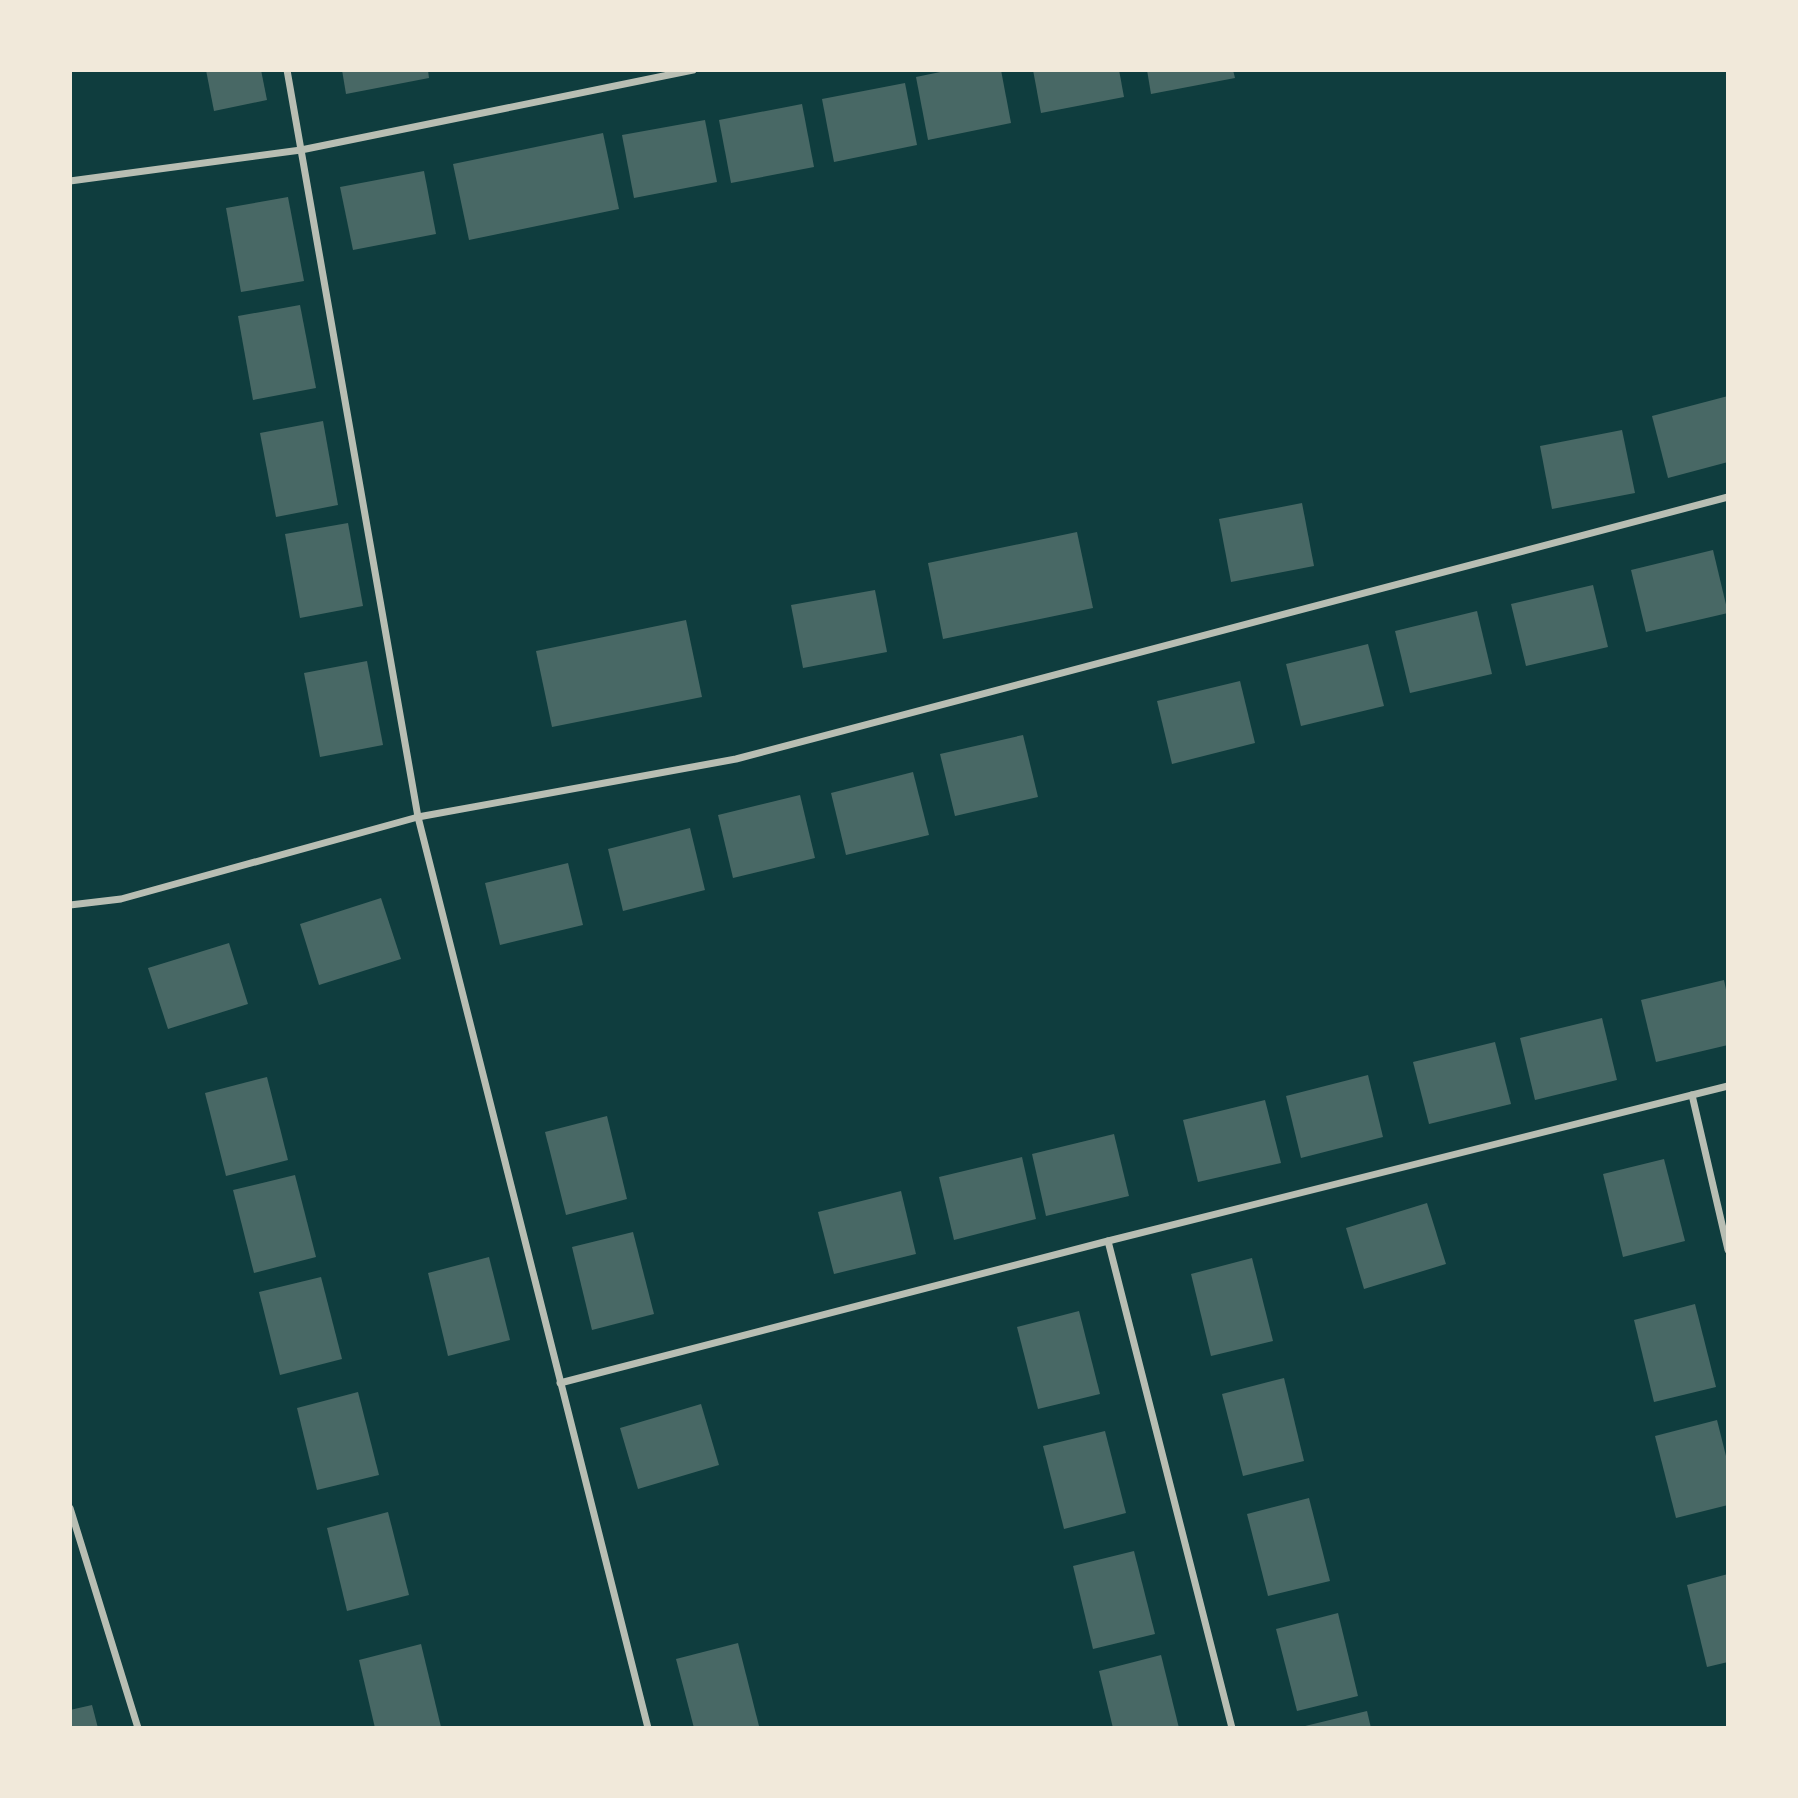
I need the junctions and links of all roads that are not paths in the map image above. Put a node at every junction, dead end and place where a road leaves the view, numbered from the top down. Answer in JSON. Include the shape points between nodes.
{"nodes":[{"id":1,"x":287,"y":70,"type":"edge"},
{"id":2,"x":693,"y":70,"type":"edge"},
{"id":3,"x":301,"y":150,"type":"junction"},
{"id":4,"x":70,"y":181,"type":"edge"},
{"id":5,"x":1728,"y":497,"type":"edge"},
{"id":6,"x":418,"y":817,"type":"junction"},
{"id":7,"x":70,"y":905,"type":"edge"},
{"id":8,"x":1728,"y":1086,"type":"edge"},
{"id":9,"x":1692,"y":1095,"type":"junction"},
{"id":10,"x":1108,"y":1241,"type":"junction"},
{"id":11,"x":1728,"y":1250,"type":"edge"},
{"id":12,"x":560,"y":1383,"type":"junction"},
{"id":13,"x":70,"y":1508,"type":"edge"},
{"id":14,"x":138,"y":1728,"type":"edge"},
{"id":15,"x":648,"y":1728,"type":"edge"},
{"id":16,"x":1232,"y":1728,"type":"edge"}],
"edges":[{"from":1,"to":3,"type":"street"},
{"from":2,"to":3,"type":"street"},
{"from":3,"to":4,"type":"street"},
{"from":3,"to":6,"type":"street"},
{"from":5,"to":6,"type":"street","via":[[736,759]]},
{"from":6,"to":7,"type":"street","via":[[121,899]]},
{"from":6,"to":12,"type":"street"},
{"from":8,"to":9,"type":"street"},
{"from":9,"to":10,"type":"street"},
{"from":9,"to":11,"type":"street"},
{"from":10,"to":12,"type":"street"},
{"from":10,"to":16,"type":"street"},
{"from":12,"to":15,"type":"street"},
{"from":13,"to":14,"type":"street"}]}
